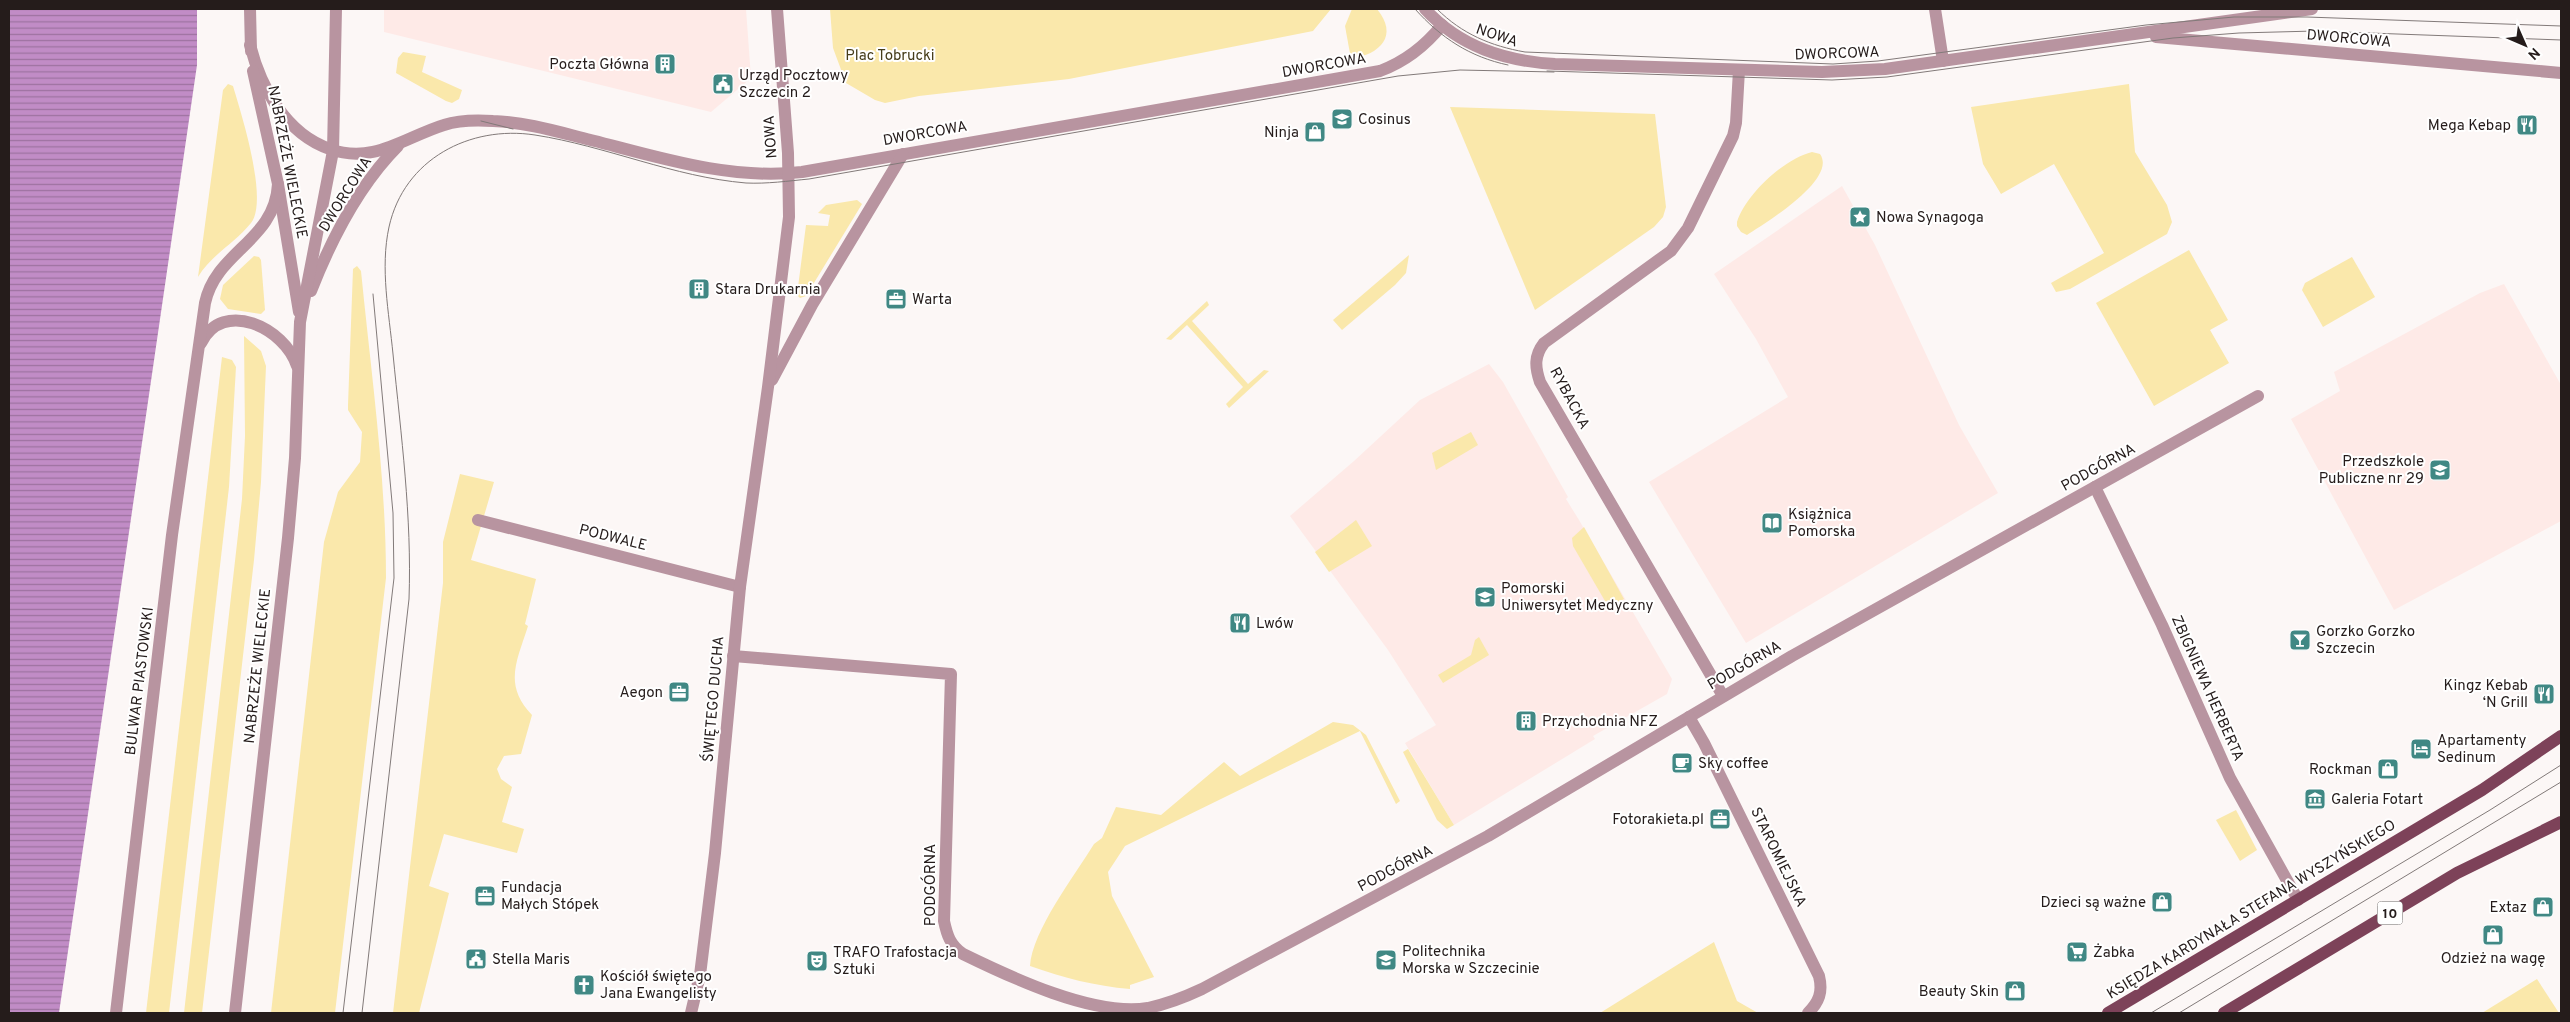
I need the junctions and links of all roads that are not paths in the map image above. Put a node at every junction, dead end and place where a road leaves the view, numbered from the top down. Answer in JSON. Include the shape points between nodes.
{"nodes":[{"id":1,"x":250,"y":9,"type":"edge"},
{"id":2,"x":336,"y":9,"type":"edge"},
{"id":3,"x":777,"y":9,"type":"edge"},
{"id":4,"x":1425,"y":9,"type":"edge"},
{"id":5,"x":1935,"y":9,"type":"edge"},
{"id":6,"x":2312,"y":9,"type":"edge"},
{"id":7,"x":1442,"y":25,"type":"junction"},
{"id":8,"x":2134,"y":35,"type":"junction"},
{"id":9,"x":250,"y":45,"type":"junction"},
{"id":10,"x":1943,"y":61,"type":"junction"},
{"id":11,"x":1539,"y":63,"type":"joint"},
{"id":12,"x":1739,"y":70,"type":"junction"},
{"id":13,"x":2561,"y":73,"type":"edge"},
{"id":14,"x":402,"y":143,"type":"junction"},
{"id":15,"x":333,"y":151,"type":"junction"},
{"id":16,"x":903,"y":154,"type":"junction"},
{"id":17,"x":788,"y":173,"type":"junction"},
{"id":18,"x":278,"y":184,"type":"junction"},
{"id":19,"x":300,"y":322,"type":"junction"},
{"id":20,"x":198,"y":352,"type":"junction"},
{"id":21,"x":298,"y":379,"type":"junction"},
{"id":22,"x":768,"y":387,"type":"junction"},
{"id":23,"x":2258,"y":396,"type":"dead end"},
{"id":24,"x":2095,"y":487,"type":"junction"},
{"id":25,"x":478,"y":520,"type":"dead end"},
{"id":26,"x":740,"y":587,"type":"junction"},
{"id":27,"x":732,"y":656,"type":"junction"},
{"id":28,"x":1723,"y":696,"type":"junction"},
{"id":29,"x":1688,"y":716,"type":"junction"},
{"id":30,"x":2561,"y":736,"type":"edge"},
{"id":31,"x":2561,"y":822,"type":"edge"},
{"id":32,"x":2298,"y":900,"type":"junction"},
{"id":33,"x":116,"y":1013,"type":"edge"},
{"id":34,"x":236,"y":1013,"type":"edge"},
{"id":35,"x":691,"y":1013,"type":"edge"},
{"id":36,"x":1808,"y":1013,"type":"edge"},
{"id":37,"x":2108,"y":1013,"type":"edge"},
{"id":38,"x":2224,"y":1013,"type":"edge"}],
"edges":[{"from":1,"to":9,"type":"street","name":"NABRZEŻE WIELECKIE"},
{"from":2,"to":15,"type":"street","name":"NABRZEŻE WIELECKIE"},
{"from":3,"to":17,"type":"street","name":"NOWA"},
{"from":4,"to":7,"type":"street","name":"NOWA"},
{"from":5,"to":10,"type":"street"},
{"from":6,"to":8,"type":"street","name":"DWORCOWA"},
{"from":7,"to":11,"type":"street","name":"NOWA","via":[[1482,50]]},
{"from":7,"to":16,"type":"street","name":"DWORCOWA","via":[[1414,53],[1380,71]]},
{"from":8,"to":10,"type":"street","name":"DWORCOWA"},
{"from":8,"to":13,"type":"street","name":"DWORCOWA"},
{"from":9,"to":15,"type":"street","name":"DWORCOWA","via":[[266,87],[286,119],[311,141]]},
{"from":9,"to":18,"type":"street","name":"NABRZEŻE WIELECKIE","via":[[258,98]]},
{"from":10,"to":12,"type":"street","name":"DWORCOWA","via":[[1849,72]]},
{"from":11,"to":12,"type":"street","name":"DWORCOWA"},
{"from":12,"to":28,"type":"street","name":"RYBACKA","via":[[1733,136],[1684,235],[1660,260],[1544,343],[1536,360],[1540,382]]},
{"from":14,"to":15,"type":"street","name":"DWORCOWA","via":[[374,153]]},
{"from":14,"to":17,"type":"street","name":"DWORCOWA","via":[[448,124],[496,121],[529,125],[705,168],[749,174]]},
{"from":14,"to":19,"type":"street","name":"DWORCOWA","via":[[375,174],[346,220],[316,280]]},
{"from":15,"to":19,"type":"street","name":"NABRZEŻE WIELECKIE"},
{"from":16,"to":17,"type":"street","name":"DWORCOWA"},
{"from":16,"to":22,"type":"street","name":"ŚWIĘTEGO DUCHA","via":[[812,305]]},
{"from":17,"to":22,"type":"street","name":"ŚWIĘTEGO DUCHA","via":[[789,217]]},
{"from":18,"to":19,"type":"street","name":"NABRZEŻE WIELECKIE"},
{"from":18,"to":20,"type":"street","name":"BULWAR PIASTOWSKI","via":[[275,206],[268,220],[225,265],[211,285]]},
{"from":19,"to":21,"type":"street","name":"NABRZEŻE WIELECKIE"},
{"from":20,"to":21,"type":"street","name":"BULWAR PIASTOWSKI","via":[[208,332],[219,323],[247,321],[266,329],[285,344],[294,358]]},
{"from":20,"to":33,"type":"street","name":"BULWAR PIASTOWSKI","via":[[174,516]]},
{"from":21,"to":34,"type":"street","name":"NABRZEŻE WIELECKIE","via":[[288,538]]},
{"from":22,"to":26,"type":"street","name":"ŚWIĘTEGO DUCHA"},
{"from":23,"to":24,"type":"street","name":"PODGÓRNA"},
{"from":24,"to":28,"type":"street","name":"PODGÓRNA"},
{"from":24,"to":32,"type":"street","name":"ZBIGNIEWA HERBERTA","via":[[2230,778]]},
{"from":25,"to":26,"type":"street","name":"PODWALE"},
{"from":26,"to":27,"type":"street","name":"ŚWIĘTEGO DUCHA"},
{"from":27,"to":29,"type":"street","name":"PODGÓRNA","via":[[951,674],[944,921],[948,938],[963,954],[1011,978],[1095,1005],[1120,1007],[1147,1008],[1202,989],[1488,836]]},
{"from":27,"to":35,"type":"street","name":"ŚWIĘTEGO DUCHA","via":[[715,853],[700,975]]},
{"from":28,"to":29,"type":"street","name":"PODGÓRNA"},
{"from":29,"to":36,"type":"street","name":"STAROMIEJSKA","via":[[1819,976],[1820,995]]},
{"from":30,"to":32,"type":"main road","name":"KSIĘDZA KARDYNAŁA STEFANA WYSZYŃSKIEGO","via":[[2482,790]]},
{"from":31,"to":38,"type":"main road","number":"10","via":[[2457,873]]},
{"from":32,"to":37,"type":"main road","name":"KSIĘDZA KARDYNAŁA STEFANA WYSZYŃSKIEGO"}]}
